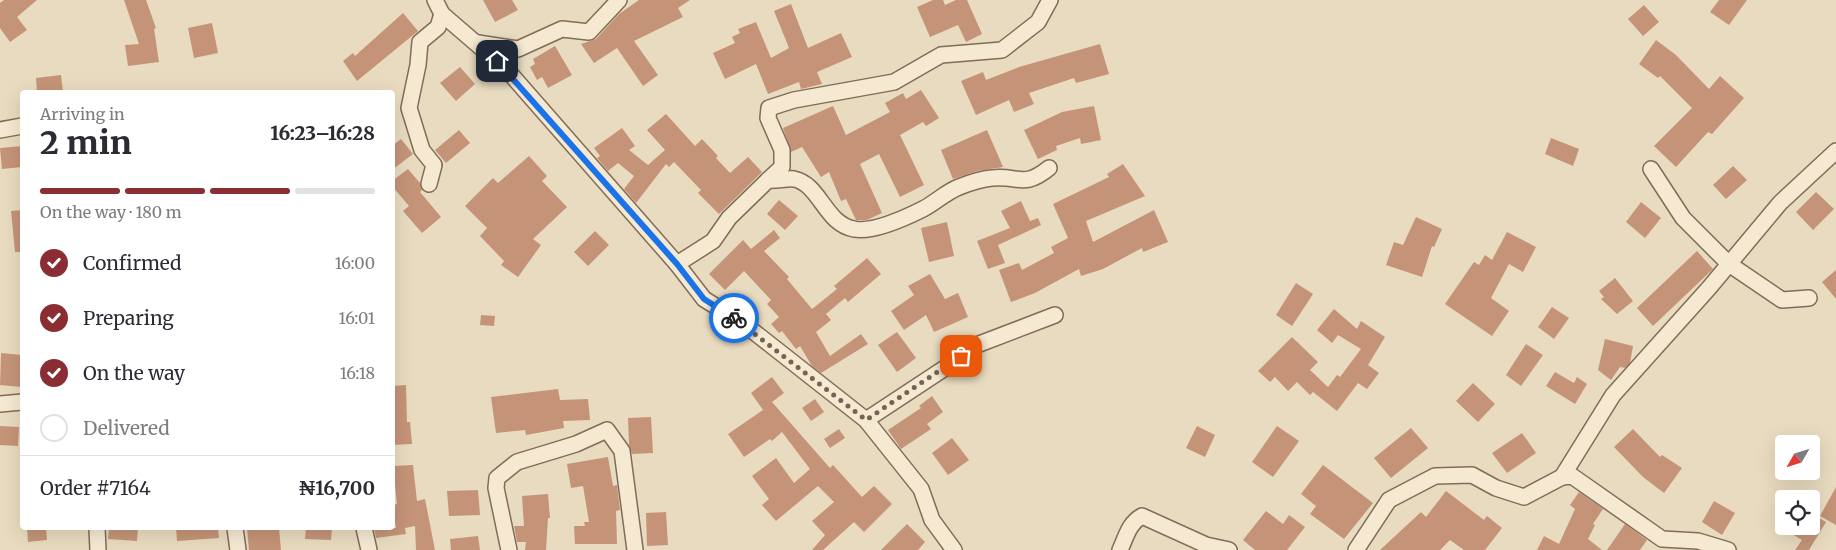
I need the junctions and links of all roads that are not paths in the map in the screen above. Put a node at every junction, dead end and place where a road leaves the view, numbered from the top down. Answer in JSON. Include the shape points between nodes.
{"nodes":[{"id":1,"x":619,"y":0,"type":"edge"},
{"id":2,"x":1050,"y":0,"type":"edge"},
{"id":3,"x":438,"y":7,"type":"edge"},
{"id":4,"x":477,"y":43,"type":"junction"},
{"id":5,"x":518,"y":49,"type":"junction"},
{"id":6,"x":507,"y":70,"type":"junction"},
{"id":7,"x":20,"y":126,"type":"edge"},
{"id":8,"x":0,"y":130,"type":"edge"},
{"id":9,"x":1836,"y":151,"type":"edge"},
{"id":10,"x":1049,"y":168,"type":"dead end"},
{"id":11,"x":1651,"y":169,"type":"dead end"},
{"id":12,"x":768,"y":180,"type":"junction"},
{"id":13,"x":429,"y":184,"type":"dead end"},
{"id":14,"x":677,"y":264,"type":"junction"},
{"id":15,"x":1729,"y":264,"type":"junction"},
{"id":16,"x":1809,"y":298,"type":"dead end"},
{"id":17,"x":1055,"y":315,"type":"dead end"},
{"id":18,"x":20,"y":402,"type":"edge"},
{"id":19,"x":0,"y":404,"type":"edge"},
{"id":20,"x":866,"y":420,"type":"junction"},
{"id":21,"x":1562,"y":477,"type":"junction"},
{"id":22,"x":97,"y":530,"type":"edge"},
{"id":23,"x":235,"y":530,"type":"edge"},
{"id":24,"x":364,"y":530,"type":"edge"},
{"id":25,"x":98,"y":550,"type":"edge"},
{"id":26,"x":238,"y":550,"type":"edge"},
{"id":27,"x":369,"y":550,"type":"edge"},
{"id":28,"x":508,"y":550,"type":"edge"},
{"id":29,"x":635,"y":550,"type":"edge"},
{"id":30,"x":954,"y":550,"type":"edge"},
{"id":31,"x":1120,"y":550,"type":"edge"},
{"id":32,"x":1229,"y":550,"type":"edge"},
{"id":33,"x":1356,"y":550,"type":"edge"},
{"id":34,"x":1728,"y":550,"type":"edge"}],
"edges":[{"from":1,"to":5,"type":"street","via":[[589,32],[562,29]]},
{"from":2,"to":12,"type":"street","via":[[1038,22],[1002,50],[941,55],[894,82],[794,100],[769,108],[768,118],[782,150],[782,167]]},
{"from":3,"to":4,"type":"street"},
{"from":3,"to":13,"type":"street","via":[[438,26],[420,42],[409,108],[422,150],[434,165]]},
{"from":4,"to":5,"type":"street"},
{"from":4,"to":6,"type":"street"},
{"from":5,"to":6,"type":"street"},
{"from":6,"to":14,"type":"street"},
{"from":7,"to":8,"type":"street"},
{"from":9,"to":15,"type":"street","via":[[1780,203]]},
{"from":10,"to":12,"type":"street","via":[[1037,178],[1023,181],[994,178],[956,188],[923,209],[867,231],[839,223],[806,184],[793,179]]},
{"from":11,"to":15,"type":"street","via":[[1683,218]]},
{"from":12,"to":14,"type":"street","via":[[729,218],[713,241]]},
{"from":14,"to":20,"type":"street","via":[[704,299],[744,324]]},
{"from":15,"to":16,"type":"street","via":[[1782,300]]},
{"from":15,"to":21,"type":"street","via":[[1613,395]]},
{"from":17,"to":20,"type":"street","via":[[974,346]]},
{"from":18,"to":19,"type":"street"},
{"from":20,"to":30,"type":"street","via":[[921,489],[932,520]]},
{"from":21,"to":33,"type":"street","via":[[1524,497],[1496,488],[1472,475],[1434,476],[1388,500]]},
{"from":21,"to":34,"type":"street","via":[[1572,476],[1662,539],[1698,542]]},
{"from":22,"to":25,"type":"street"},
{"from":23,"to":26,"type":"street"},
{"from":24,"to":27,"type":"street"},
{"from":28,"to":29,"type":"street","via":[[497,478],[517,462],[576,444],[607,430],[622,451]]},
{"from":31,"to":32,"type":"street","via":[[1130,527],[1142,516],[1206,545]]}]}
